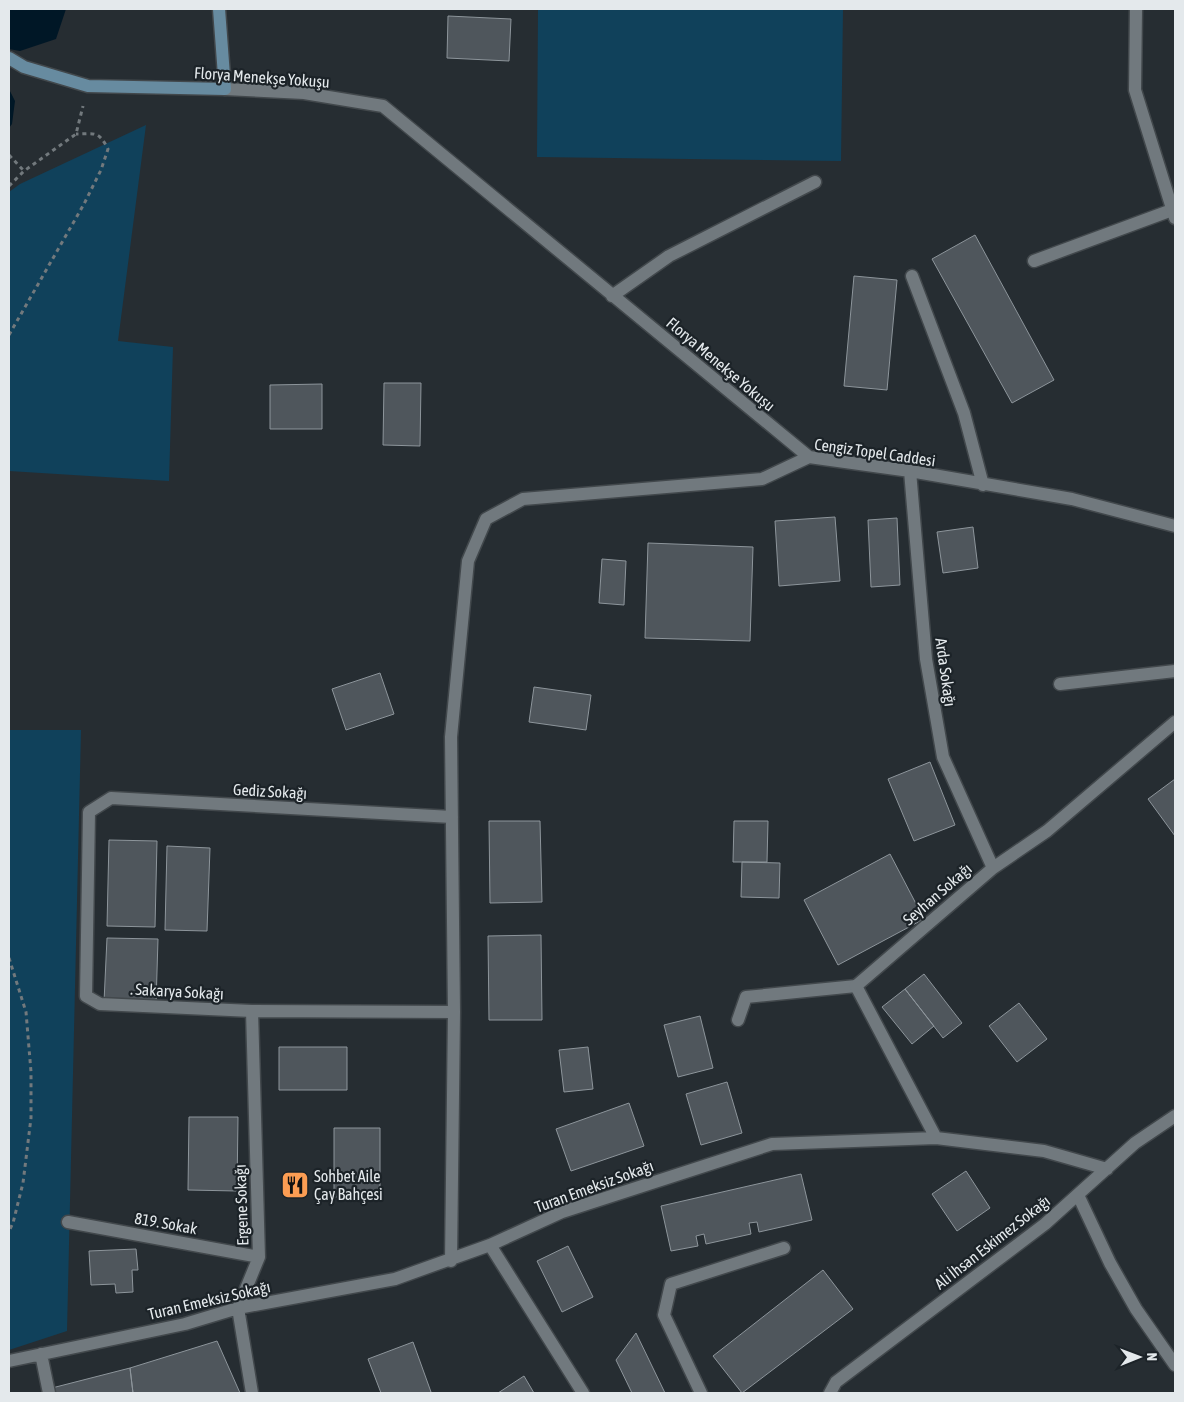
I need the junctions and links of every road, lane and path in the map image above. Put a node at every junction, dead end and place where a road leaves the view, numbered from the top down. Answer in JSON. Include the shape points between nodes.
{"nodes":[{"id":1,"x":219,"y":9,"type":"edge"},
{"id":2,"x":1136,"y":9,"type":"edge"},
{"id":3,"x":9,"y":58,"type":"edge"},
{"id":4,"x":88,"y":86,"type":"junction"},
{"id":5,"x":225,"y":90,"type":"junction"},
{"id":6,"x":76,"y":134,"type":"junction"},
{"id":7,"x":9,"y":155,"type":"edge"},
{"id":8,"x":24,"y":170,"type":"junction"},
{"id":9,"x":815,"y":182,"type":"dead end"},
{"id":10,"x":9,"y":186,"type":"edge"},
{"id":11,"x":1174,"y":214,"type":"edge"},
{"id":12,"x":1034,"y":261,"type":"dead end"},
{"id":13,"x":912,"y":276,"type":"dead end"},
{"id":14,"x":612,"y":296,"type":"junction"},
{"id":15,"x":9,"y":335,"type":"edge"},
{"id":16,"x":809,"y":457,"type":"junction"},
{"id":17,"x":910,"y":471,"type":"junction"},
{"id":18,"x":983,"y":485,"type":"junction"},
{"id":19,"x":1175,"y":526,"type":"edge"},
{"id":20,"x":1175,"y":670,"type":"edge"},
{"id":21,"x":1060,"y":684,"type":"dead end"},
{"id":22,"x":1175,"y":722,"type":"edge"},
{"id":23,"x":89,"y":812,"type":"joint"},
{"id":24,"x":452,"y":817,"type":"junction"},
{"id":25,"x":993,"y":868,"type":"junction"},
{"id":26,"x":9,"y":958,"type":"edge"},
{"id":27,"x":856,"y":986,"type":"junction"},
{"id":28,"x":252,"y":1011,"type":"junction"},
{"id":29,"x":454,"y":1012,"type":"junction"},
{"id":30,"x":738,"y":1020,"type":"dead end"},
{"id":31,"x":1175,"y":1116,"type":"edge"},
{"id":32,"x":936,"y":1138,"type":"junction"},
{"id":33,"x":1107,"y":1169,"type":"junction"},
{"id":34,"x":1078,"y":1195,"type":"junction"},
{"id":35,"x":68,"y":1222,"type":"dead end"},
{"id":36,"x":9,"y":1231,"type":"edge"},
{"id":37,"x":490,"y":1245,"type":"junction"},
{"id":38,"x":784,"y":1248,"type":"dead end"},
{"id":39,"x":259,"y":1257,"type":"junction"},
{"id":40,"x":451,"y":1261,"type":"junction"},
{"id":41,"x":238,"y":1308,"type":"junction"},
{"id":42,"x":41,"y":1354,"type":"junction"},
{"id":43,"x":9,"y":1361,"type":"edge"},
{"id":44,"x":1175,"y":1365,"type":"edge"},
{"id":45,"x":49,"y":1393,"type":"edge"},
{"id":46,"x":252,"y":1393,"type":"edge"},
{"id":47,"x":583,"y":1393,"type":"edge"},
{"id":48,"x":701,"y":1393,"type":"edge"},
{"id":49,"x":830,"y":1393,"type":"edge"}],
"edges":[{"from":1,"to":5,"type":"main road"},
{"from":2,"to":11,"type":"street","via":[[1135,90]]},
{"from":3,"to":4,"type":"main road","name":"Florya Menekşe Yokuşu","via":[[24,67]]},
{"from":4,"to":5,"type":"main road","name":"Florya Menekşe Yokuşu"},
{"from":4,"to":6,"type":"path"},
{"from":5,"to":14,"type":"street","name":"Florya Menekşe Yokuşu","via":[[304,93],[383,106]]},
{"from":6,"to":8,"type":"path"},
{"from":6,"to":15,"type":"path","via":[[92,133],[102,138],[108,149],[84,204]]},
{"from":7,"to":8,"type":"path"},
{"from":8,"to":10,"type":"path"},
{"from":9,"to":14,"type":"street","via":[[669,256]]},
{"from":11,"to":12,"type":"street"},
{"from":13,"to":18,"type":"street","via":[[964,413]]},
{"from":14,"to":16,"type":"street","name":"Florya Menekşe Yokuşu"},
{"from":16,"to":17,"type":"street","name":"Cengiz Topel Caddesi"},
{"from":16,"to":24,"type":"street","name":"Cengiz Topel Caddesi","via":[[762,478],[523,499],[486,519],[468,561],[451,737]]},
{"from":17,"to":18,"type":"street","name":"Cengiz Topel Caddesi"},
{"from":17,"to":25,"type":"street","name":"Arda Sokağı","via":[[926,659],[943,757]]},
{"from":18,"to":19,"type":"street","name":"Cengiz Topel Caddesi","via":[[1072,499]]},
{"from":20,"to":21,"type":"street"},
{"from":22,"to":25,"type":"street","name":"Seyhan Sokağı","via":[[1047,832]]},
{"from":23,"to":24,"type":"street","name":"Gediz Sokağı","via":[[111,798]]},
{"from":23,"to":28,"type":"street","name":". Sakarya Sokağı","via":[[86,996],[100,1004]]},
{"from":24,"to":29,"type":"street"},
{"from":25,"to":27,"type":"street","name":"Seyhan Sokağı"},
{"from":26,"to":36,"type":"path","via":[[26,1012],[31,1072],[31,1118],[23,1183]]},
{"from":27,"to":30,"type":"street","via":[[746,997]]},
{"from":27,"to":32,"type":"street"},
{"from":28,"to":29,"type":"street","name":". Sakarya Sokağı"},
{"from":28,"to":39,"type":"street","name":"Ergene Sokağı"},
{"from":29,"to":40,"type":"street"},
{"from":31,"to":33,"type":"street","name":"Ali İhsan Eskimez Sokağı","via":[[1135,1143]]},
{"from":32,"to":33,"type":"street","name":"Turan Emeksiz Sokağı","via":[[1044,1151]]},
{"from":32,"to":37,"type":"street","name":"Turan Emeksiz Sokağı","via":[[772,1144],[562,1212]]},
{"from":33,"to":34,"type":"street","name":"Ali İhsan Eskimez Sokağı"},
{"from":34,"to":44,"type":"street","via":[[1114,1271]]},
{"from":34,"to":49,"type":"street","name":"Ali İhsan Eskimez Sokağı","via":[[1045,1224],[836,1382]]},
{"from":35,"to":39,"type":"street","name":"819. Sokak"},
{"from":37,"to":40,"type":"street","name":"Turan Emeksiz Sokağı"},
{"from":37,"to":47,"type":"street"},
{"from":38,"to":48,"type":"street","via":[[671,1284],[664,1315]]},
{"from":39,"to":41,"type":"street","name":"Ergene Sokağı"},
{"from":40,"to":41,"type":"street","name":"Turan Emeksiz Sokağı","via":[[395,1279]]},
{"from":41,"to":42,"type":"street","name":"Turan Emeksiz Sokağı","via":[[185,1324]]},
{"from":41,"to":46,"type":"street"},
{"from":42,"to":43,"type":"street","name":"Turan Emeksiz Sokağı"},
{"from":42,"to":45,"type":"street"}]}
